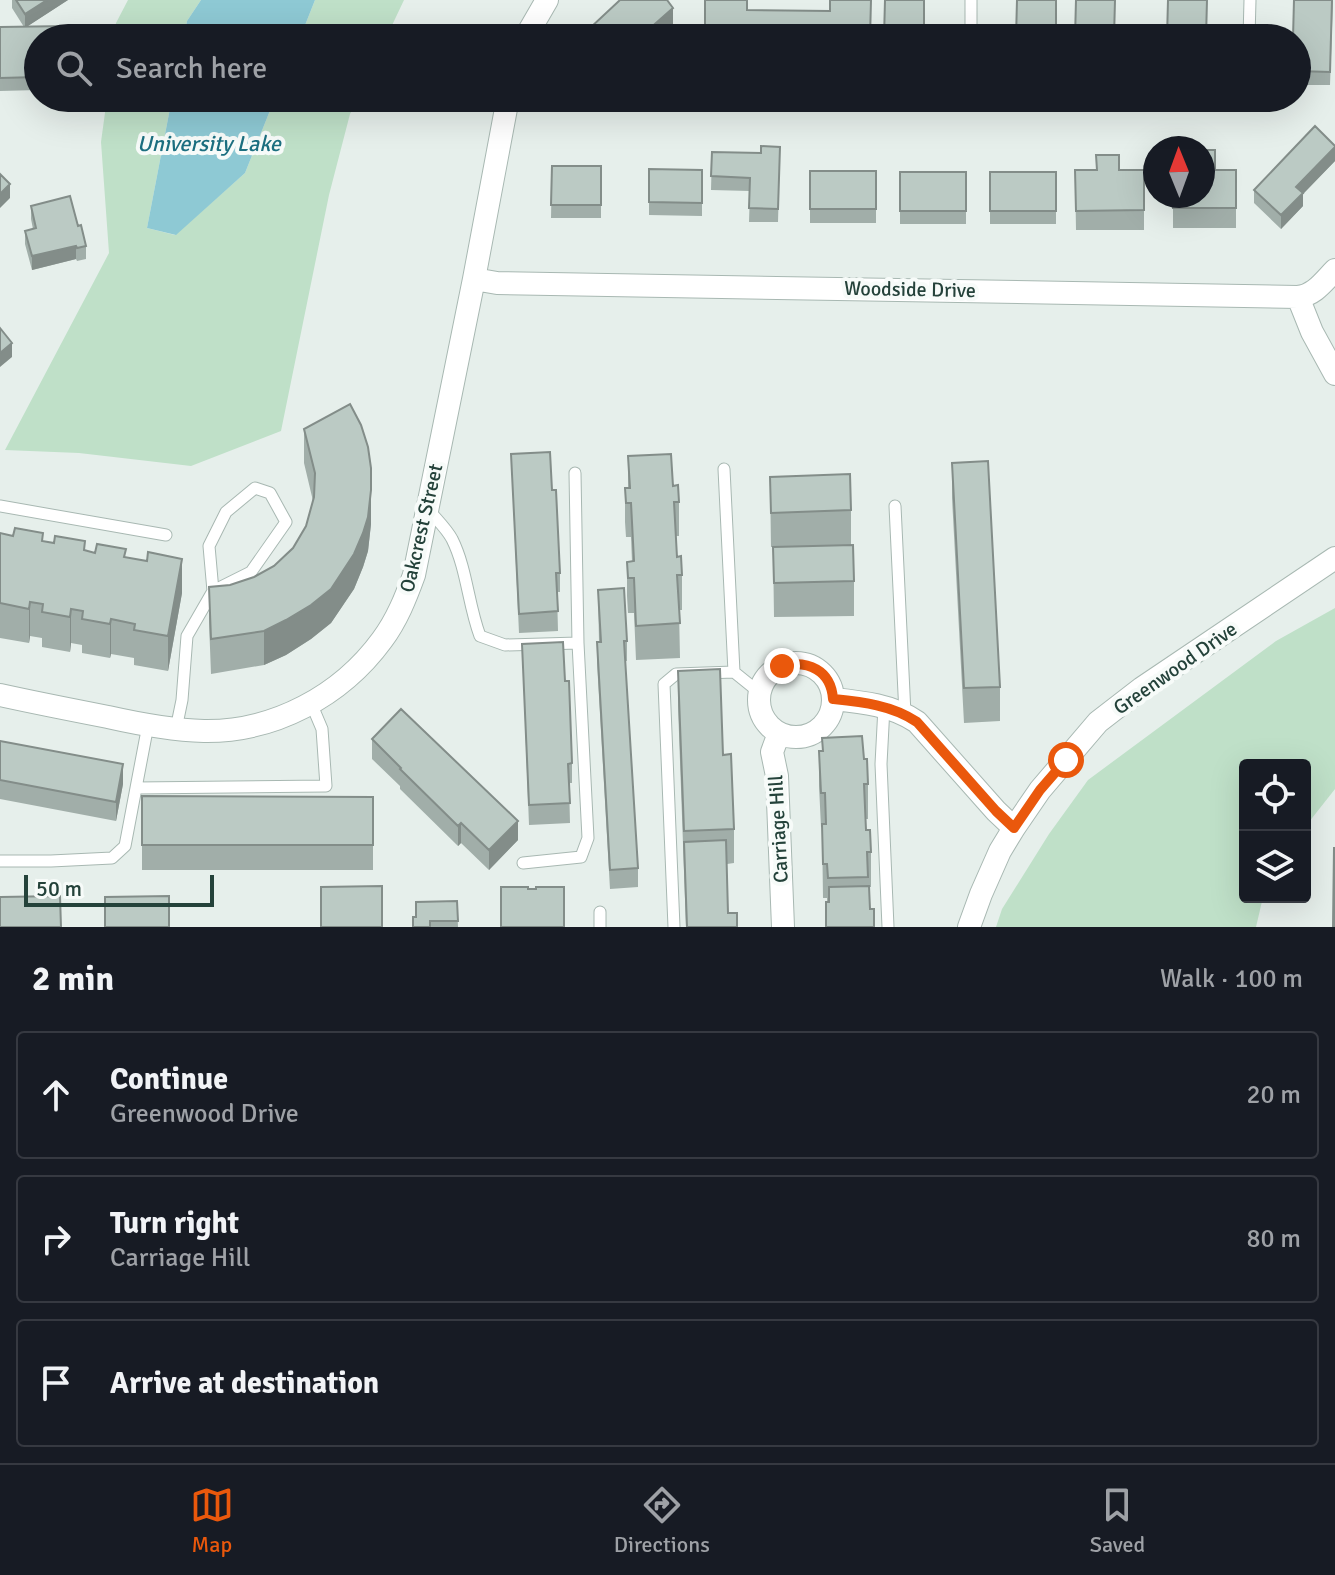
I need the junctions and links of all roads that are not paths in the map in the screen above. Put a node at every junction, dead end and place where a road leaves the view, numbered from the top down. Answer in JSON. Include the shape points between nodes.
{"nodes":[{"id":1,"x":547,"y":0,"type":"edge"},
{"id":2,"x":971,"y":0,"type":"edge"},
{"id":3,"x":1250,"y":0,"type":"edge"},
{"id":4,"x":533,"y":24,"type":"edge"},
{"id":5,"x":971,"y":24,"type":"edge"},
{"id":6,"x":1249,"y":24,"type":"edge"},
{"id":7,"x":505,"y":112,"type":"edge"},
{"id":8,"x":1335,"y":270,"type":"edge"},
{"id":9,"x":474,"y":279,"type":"junction"},
{"id":10,"x":1298,"y":297,"type":"junction"},
{"id":11,"x":1335,"y":374,"type":"edge"},
{"id":12,"x":724,"y":469,"type":"dead end"},
{"id":13,"x":575,"y":473,"type":"dead end"},
{"id":14,"x":0,"y":506,"type":"edge"},
{"id":15,"x":895,"y":506,"type":"dead end"},
{"id":16,"x":427,"y":509,"type":"junction"},
{"id":17,"x":166,"y":535,"type":"dead end"},
{"id":18,"x":1335,"y":558,"type":"edge"},
{"id":19,"x":213,"y":591,"type":"junction"},
{"id":20,"x":578,"y":643,"type":"junction"},
{"id":21,"x":734,"y":672,"type":"junction"},
{"id":22,"x":760,"y":693,"type":"junction"},
{"id":23,"x":0,"y":695,"type":"edge"},
{"id":24,"x":833,"y":699,"type":"junction"},
{"id":25,"x":311,"y":703,"type":"junction"},
{"id":26,"x":894,"y":710,"type":"junction"},
{"id":27,"x":148,"y":725,"type":"junction"},
{"id":28,"x":176,"y":729,"type":"junction"},
{"id":29,"x":779,"y":733,"type":"junction"},
{"id":30,"x":136,"y":788,"type":"junction"},
{"id":31,"x":1014,"y":828,"type":"junction"},
{"id":32,"x":0,"y":861,"type":"edge"},
{"id":33,"x":523,"y":863,"type":"dead end"},
{"id":34,"x":600,"y":912,"type":"dead end"},
{"id":35,"x":600,"y":927,"type":"edge"},
{"id":36,"x":674,"y":927,"type":"edge"},
{"id":37,"x":783,"y":927,"type":"edge"},
{"id":38,"x":888,"y":927,"type":"edge"},
{"id":39,"x":969,"y":927,"type":"edge"}],
"edges":[{"from":1,"to":4,"type":"street"},
{"from":2,"to":5,"type":"lane"},
{"from":3,"to":6,"type":"lane"},
{"from":7,"to":9,"type":"street","name":"Oakcrest Street"},
{"from":8,"to":10,"type":"street","via":[[1317,289]]},
{"from":9,"to":10,"type":"street","name":"Woodside Drive"},
{"from":9,"to":16,"type":"street","name":"Oakcrest Street"},
{"from":10,"to":11,"type":"street"},
{"from":12,"to":21,"type":"lane"},
{"from":13,"to":20,"type":"lane"},
{"from":14,"to":17,"type":"lane"},
{"from":15,"to":26,"type":"lane"},
{"from":16,"to":20,"type":"lane","via":[[451,538],[480,636],[505,645]]},
{"from":16,"to":25,"type":"street","name":"Oakcrest Street","via":[[414,575],[383,639],[357,669]]},
{"from":18,"to":31,"type":"street","name":"Greenwood Drive","via":[[1098,722]]},
{"from":19,"to":19,"type":"lane","via":[[251,572],[286,522],[270,493],[255,488],[226,512],[209,546]]},
{"from":19,"to":28,"type":"lane","via":[[187,636]]},
{"from":20,"to":33,"type":"lane","via":[[588,838],[581,857]]},
{"from":21,"to":22,"type":"lane"},
{"from":21,"to":36,"type":"lane","via":[[676,674],[664,684]]},
{"from":22,"to":24,"type":"street","via":[[771,672],[796,663],[819,670]]},
{"from":22,"to":29,"type":"street","via":[[762,714]]},
{"from":23,"to":27,"type":"street","name":"Oakcrest Street"},
{"from":24,"to":26,"type":"street"},
{"from":24,"to":29,"type":"street","via":[[831,713],[814,732],[793,737]]},
{"from":25,"to":28,"type":"street","name":"Oakcrest Street","via":[[272,721],[239,728]]},
{"from":25,"to":30,"type":"lane","via":[[322,729],[326,786]]},
{"from":26,"to":31,"type":"street","via":[[925,730]]},
{"from":26,"to":38,"type":"lane","via":[[881,764]]},
{"from":27,"to":28,"type":"street","name":"Oakcrest Street"},
{"from":27,"to":30,"type":"lane"},
{"from":29,"to":37,"type":"street","name":"Carriage Hill","via":[[772,752]]},
{"from":30,"to":32,"type":"lane","via":[[125,846],[112,858]]},
{"from":31,"to":39,"type":"street","name":"Greenwood Drive"},
{"from":34,"to":35,"type":"lane"}]}
